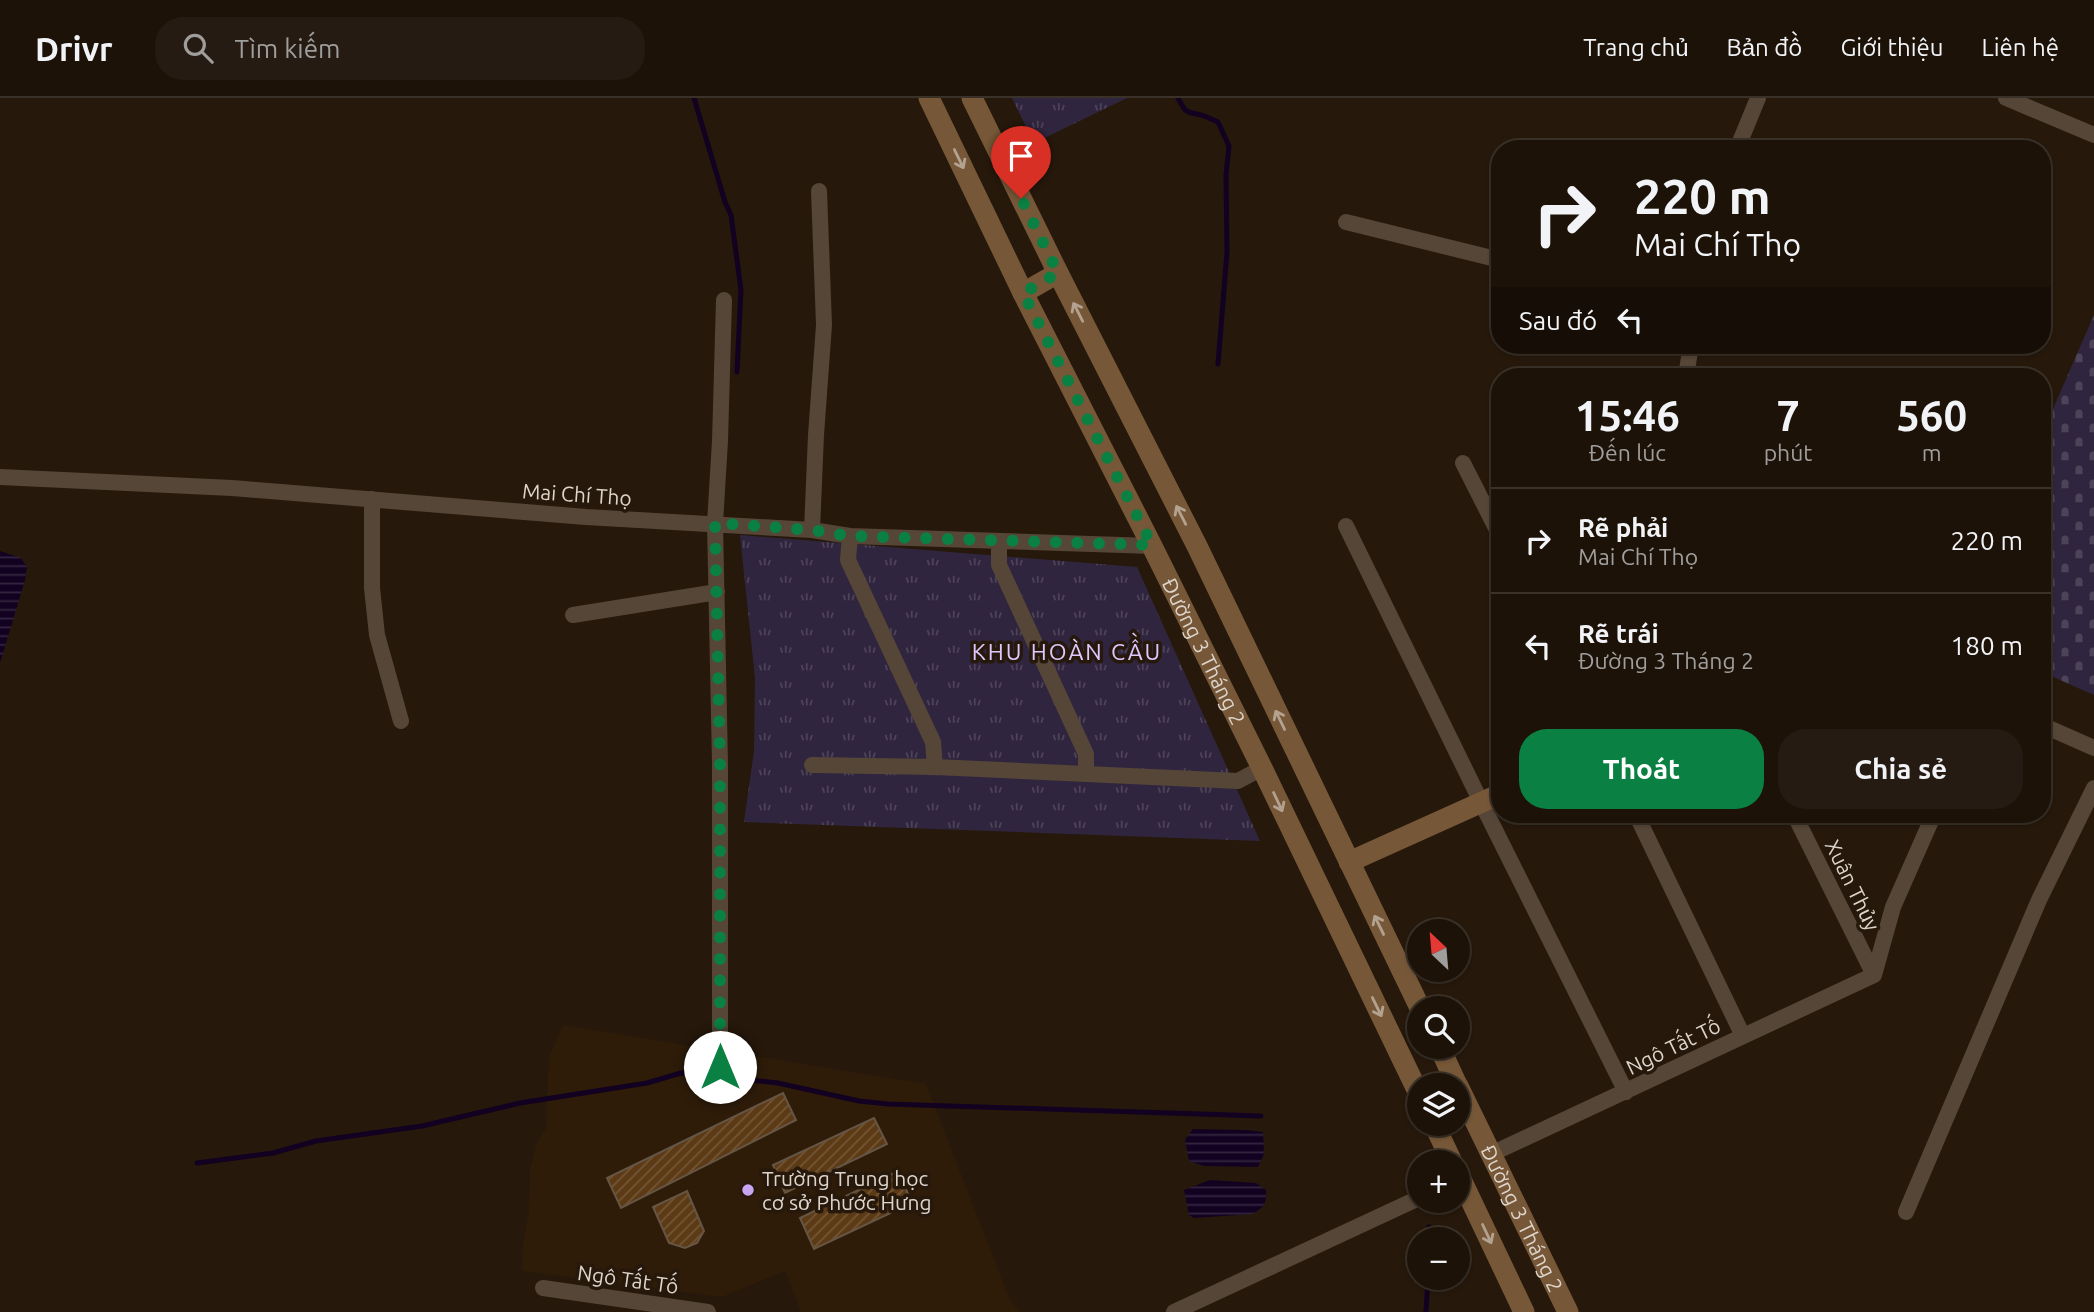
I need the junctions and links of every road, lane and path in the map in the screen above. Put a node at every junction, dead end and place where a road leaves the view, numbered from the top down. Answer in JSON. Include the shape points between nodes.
{"nodes":[{"id":1,"x":929,"y":98,"type":"edge"},
{"id":2,"x":972,"y":98,"type":"edge"},
{"id":3,"x":1758,"y":98,"type":"edge"},
{"id":4,"x":2006,"y":98,"type":"edge"},
{"id":5,"x":2094,"y":135,"type":"edge"},
{"id":6,"x":1741,"y":140,"type":"edge"},
{"id":7,"x":819,"y":191,"type":"dead end"},
{"id":8,"x":1346,"y":222,"type":"dead end"},
{"id":9,"x":1491,"y":258,"type":"edge"},
{"id":10,"x":1058,"y":273,"type":"junction"},
{"id":11,"x":1023,"y":293,"type":"junction"},
{"id":12,"x":724,"y":300,"type":"dead end"},
{"id":13,"x":1463,"y":463,"type":"dead end"},
{"id":14,"x":0,"y":477,"type":"edge"},
{"id":15,"x":372,"y":499,"type":"junction"},
{"id":16,"x":1491,"y":518,"type":"edge"},
{"id":17,"x":715,"y":523,"type":"junction"},
{"id":18,"x":1346,"y":526,"type":"dead end"},
{"id":19,"x":812,"y":530,"type":"junction"},
{"id":20,"x":850,"y":536,"type":"junction"},
{"id":21,"x":999,"y":541,"type":"junction"},
{"id":22,"x":1152,"y":545,"type":"junction"},
{"id":23,"x":716,"y":592,"type":"junction"},
{"id":24,"x":573,"y":615,"type":"dead end"},
{"id":25,"x":401,"y":721,"type":"dead end"},
{"id":26,"x":2051,"y":729,"type":"edge"},
{"id":27,"x":2094,"y":748,"type":"edge"},
{"id":28,"x":812,"y":765,"type":"dead end"},
{"id":29,"x":935,"y":767,"type":"junction"},
{"id":30,"x":1262,"y":768,"type":"junction"},
{"id":31,"x":1086,"y":773,"type":"junction"},
{"id":32,"x":2094,"y":788,"type":"edge"},
{"id":33,"x":1491,"y":799,"type":"edge"},
{"id":34,"x":1502,"y":823,"type":"edge"},
{"id":35,"x":1640,"y":823,"type":"edge"},
{"id":36,"x":1798,"y":823,"type":"edge"},
{"id":37,"x":1930,"y":823,"type":"edge"},
{"id":38,"x":1349,"y":862,"type":"junction"},
{"id":39,"x":1874,"y":975,"type":"junction"},
{"id":40,"x":1414,"y":996,"type":"edge"},
{"id":41,"x":1742,"y":1036,"type":"junction"},
{"id":42,"x":720,"y":1067,"type":"dead end"},
{"id":43,"x":1409,"y":1073,"type":"edge"},
{"id":44,"x":1626,"y":1092,"type":"junction"},
{"id":45,"x":1470,"y":1110,"type":"edge"},
{"id":46,"x":1491,"y":1154,"type":"junction"},
{"id":47,"x":1470,"y":1200,"type":"edge"},
{"id":48,"x":1407,"y":1204,"type":"edge"},
{"id":49,"x":1906,"y":1212,"type":"dead end"},
{"id":50,"x":543,"y":1288,"type":"dead end"},
{"id":51,"x":708,"y":1312,"type":"edge"},
{"id":52,"x":1174,"y":1312,"type":"edge"},
{"id":53,"x":1524,"y":1312,"type":"edge"},
{"id":54,"x":1568,"y":1312,"type":"edge"}],
"edges":[{"from":1,"to":11,"type":"main road","name":"Đường 3 Tháng 2","one_way":true},
{"from":2,"to":10,"type":"main road","name":"Đường 3 Tháng 2"},
{"from":3,"to":6,"type":"street"},
{"from":4,"to":5,"type":"street"},
{"from":7,"to":19,"type":"street","via":[[824,325]]},
{"from":8,"to":9,"type":"street"},
{"from":10,"to":11,"type":"main road"},
{"from":38,"to":10,"type":"main road","name":"Đường 3 Tháng 2","one_way":true,"via":[[1197,546]]},
{"from":11,"to":22,"type":"main road","name":"Đường 3 Tháng 2"},
{"from":12,"to":17,"type":"street"},
{"from":13,"to":16,"type":"street"},
{"from":14,"to":15,"type":"street","name":"Mai Chí Thọ"},
{"from":15,"to":17,"type":"street","name":"Mai Chí Thọ"},
{"from":15,"to":25,"type":"street","via":[[377,635]]},
{"from":17,"to":19,"type":"street","name":"Mai Chí Thọ"},
{"from":17,"to":23,"type":"street"},
{"from":18,"to":33,"type":"street"},
{"from":19,"to":20,"type":"street","name":"Mai Chí Thọ"},
{"from":20,"to":21,"type":"street","name":"Mai Chí Thọ"},
{"from":20,"to":29,"type":"street","via":[[848,560],[933,742]]},
{"from":21,"to":22,"type":"street","name":"Mai Chí Thọ"},
{"from":21,"to":31,"type":"street","via":[[999,565],[1086,754]]},
{"from":22,"to":30,"type":"main road","name":"Đường 3 Tháng 2"},
{"from":23,"to":24,"type":"street"},
{"from":23,"to":42,"type":"street"},
{"from":26,"to":27,"type":"street"},
{"from":28,"to":29,"type":"street"},
{"from":29,"to":31,"type":"street"},
{"from":30,"to":31,"type":"street","via":[[1238,781]]},
{"from":30,"to":43,"type":"main road","name":"Đường 3 Tháng 2","one_way":true},
{"from":32,"to":49,"type":"street","via":[[2039,900]]},
{"from":33,"to":38,"type":"main road"},
{"from":34,"to":44,"type":"street"},
{"from":35,"to":41,"type":"street"},
{"from":36,"to":39,"type":"street","name":"Xuân Thủy"},
{"from":37,"to":39,"type":"street","via":[[1893,907]]},
{"from":40,"to":38,"type":"main road","name":"Đường 3 Tháng 2","one_way":true},
{"from":39,"to":41,"type":"street","name":"Ngô Tất Tố"},
{"from":41,"to":44,"type":"street","name":"Ngô Tất Tố"},
{"from":44,"to":46,"type":"street","name":"Ngô Tất Tố"},
{"from":45,"to":46,"type":"main road","name":"Đường 3 Tháng 2"},
{"from":46,"to":54,"type":"main road","name":"Đường 3 Tháng 2"},
{"from":47,"to":53,"type":"main road","name":"Đường 3 Tháng 2","one_way":true},
{"from":48,"to":52,"type":"street"},
{"from":50,"to":51,"type":"street","name":"Ngô Tất Tố"}]}
